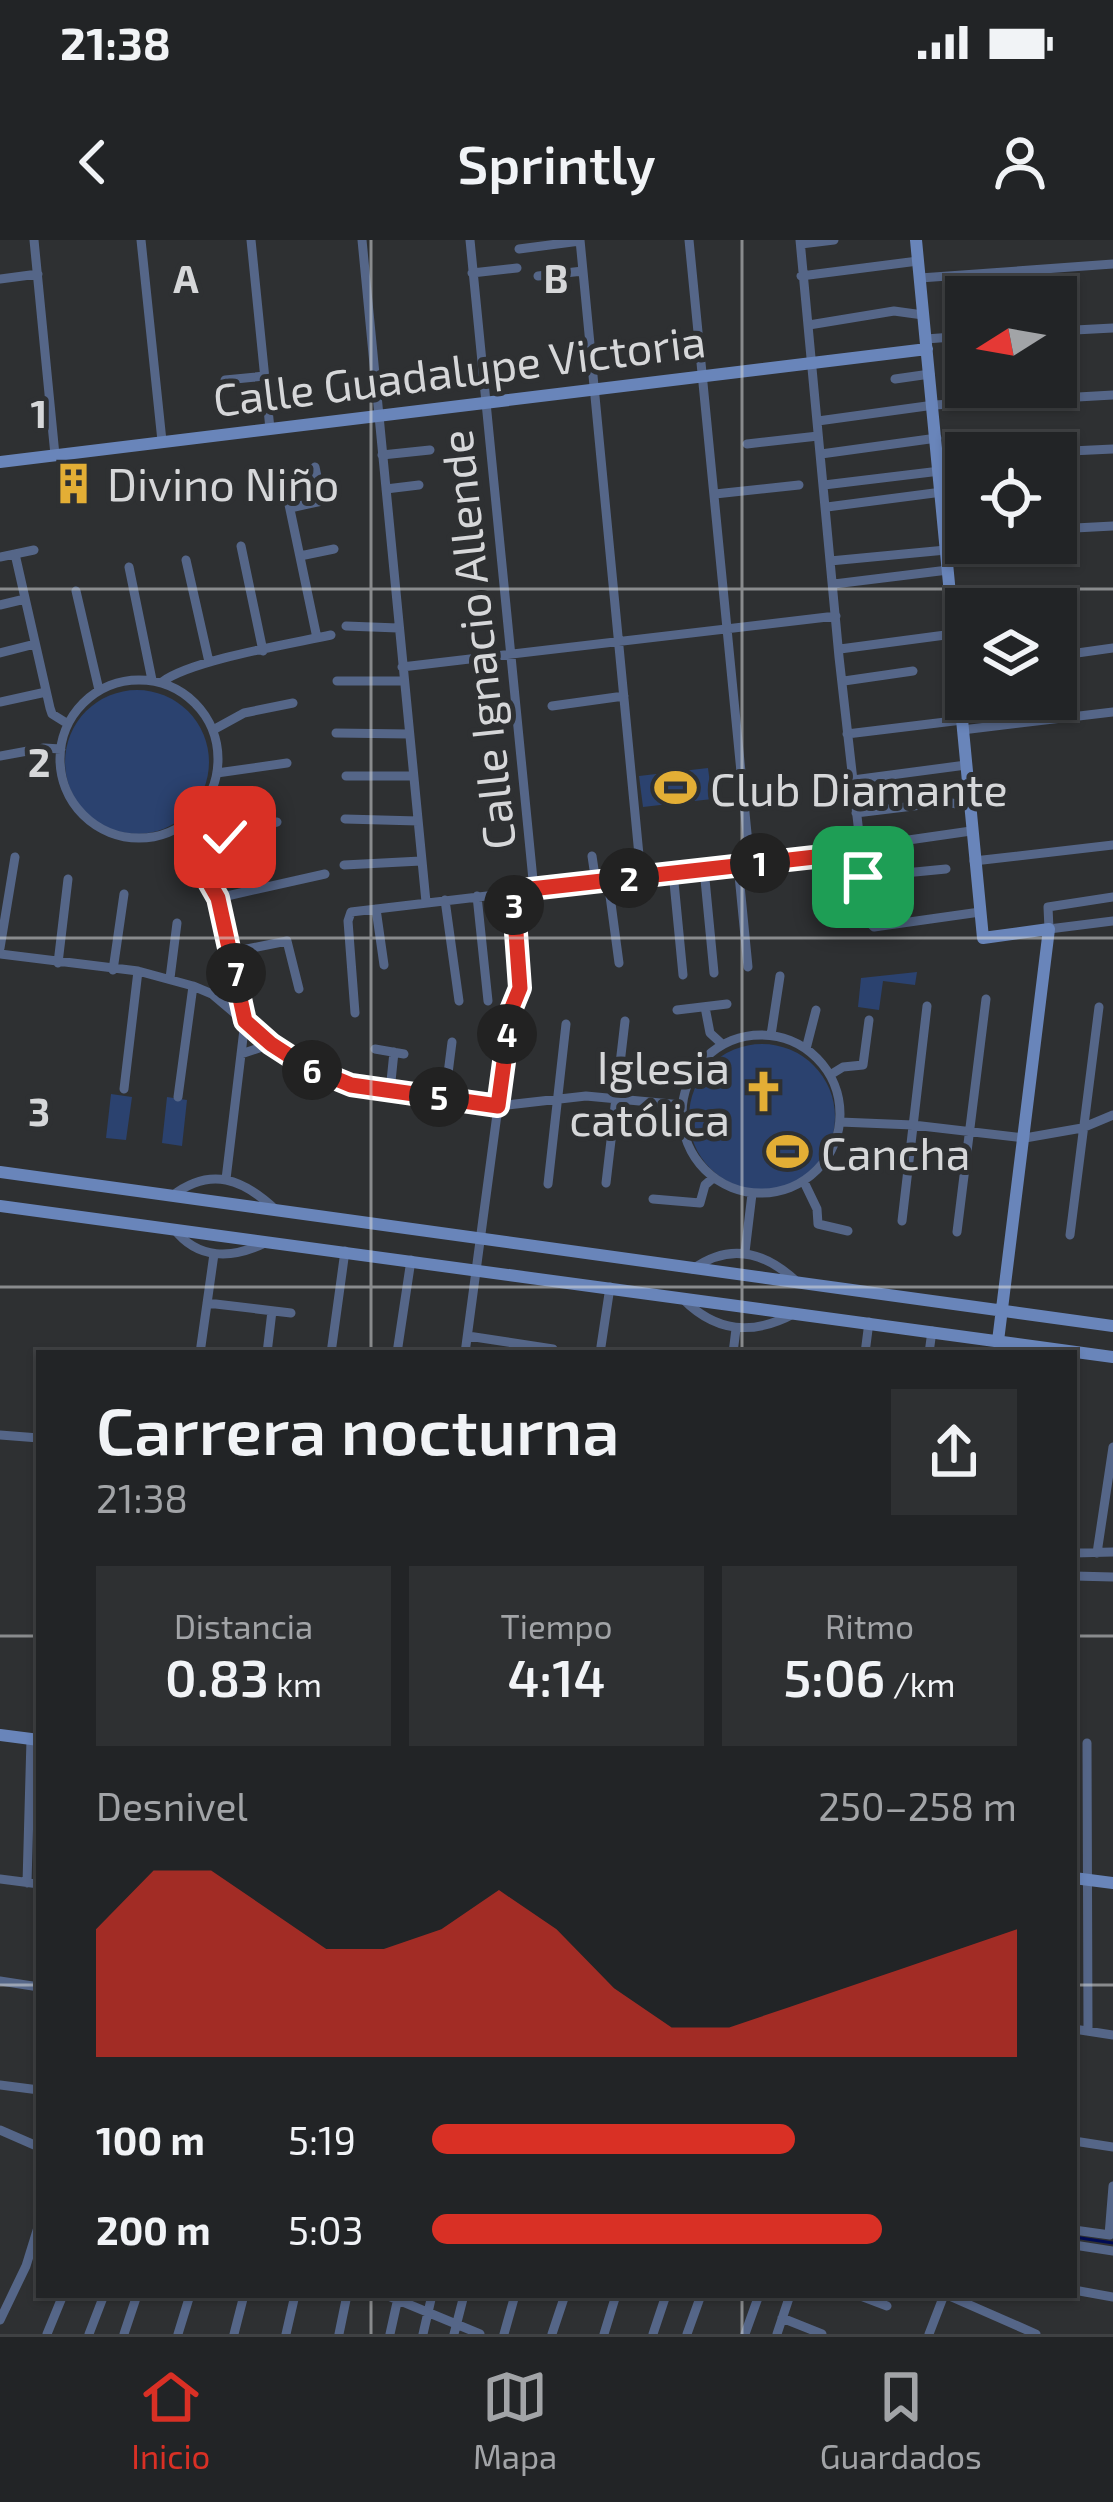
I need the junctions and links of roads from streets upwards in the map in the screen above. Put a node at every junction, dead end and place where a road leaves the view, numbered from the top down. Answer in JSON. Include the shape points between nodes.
{"nodes":[{"id":1,"x":34,"y":240,"type":"edge"},
{"id":2,"x":141,"y":240,"type":"edge"},
{"id":3,"x":251,"y":240,"type":"edge"},
{"id":4,"x":362,"y":240,"type":"edge"},
{"id":5,"x":470,"y":240,"type":"edge"},
{"id":6,"x":689,"y":240,"type":"edge"},
{"id":7,"x":834,"y":240,"type":"edge"},
{"id":8,"x":916,"y":240,"type":"edge"},
{"id":9,"x":580,"y":241,"type":"edge"},
{"id":10,"x":800,"y":242,"type":"edge"},
{"id":11,"x":519,"y":249,"type":"dead end"},
{"id":12,"x":918,"y":261,"type":"junction"},
{"id":13,"x":1113,"y":264,"type":"edge"},
{"id":14,"x":517,"y":268,"type":"dead end"},
{"id":15,"x":583,"y":271,"type":"junction"},
{"id":16,"x":472,"y":273,"type":"junction"},
{"id":17,"x":38,"y":274,"type":"junction"},
{"id":18,"x":538,"y":276,"type":"dead end"},
{"id":19,"x":801,"y":276,"type":"junction"},
{"id":20,"x":920,"y":278,"type":"junction"},
{"id":21,"x":0,"y":279,"type":"edge"},
{"id":22,"x":923,"y":315,"type":"junction"},
{"id":23,"x":809,"y":325,"type":"junction"},
{"id":24,"x":1113,"y":328,"type":"edge"},
{"id":25,"x":1077,"y":331,"type":"edge"},
{"id":26,"x":945,"y":340,"type":"edge"},
{"id":27,"x":926,"y":344,"type":"junction"},
{"id":28,"x":811,"y":364,"type":"junction"},
{"id":29,"x":930,"y":374,"type":"junction"},
{"id":30,"x":265,"y":376,"type":"junction"},
{"id":31,"x":702,"y":377,"type":"junction"},
{"id":32,"x":895,"y":379,"type":"dead end"},
{"id":33,"x":225,"y":380,"type":"dead end"},
{"id":34,"x":594,"y":389,"type":"junction"},
{"id":35,"x":1113,"y":395,"type":"edge"},
{"id":36,"x":486,"y":402,"type":"junction"},
{"id":37,"x":934,"y":405,"type":"junction"},
{"id":38,"x":377,"y":416,"type":"junction"},
{"id":39,"x":818,"y":421,"type":"junction"},
{"id":40,"x":270,"y":429,"type":"junction"},
{"id":41,"x":818,"y":436,"type":"junction"},
{"id":42,"x":937,"y":438,"type":"junction"},
{"id":43,"x":162,"y":441,"type":"junction"},
{"id":44,"x":747,"y":444,"type":"dead end"},
{"id":45,"x":1113,"y":449,"type":"edge"},
{"id":46,"x":430,"y":450,"type":"dead end"},
{"id":47,"x":1077,"y":451,"type":"edge"},
{"id":48,"x":821,"y":454,"type":"junction"},
{"id":49,"x":55,"y":455,"type":"junction"},
{"id":50,"x":382,"y":455,"type":"junction"},
{"id":51,"x":0,"y":462,"type":"edge"},
{"id":52,"x":945,"y":462,"type":"edge"},
{"id":53,"x":939,"y":464,"type":"junction"},
{"id":54,"x":315,"y":467,"type":"dead end"},
{"id":55,"x":283,"y":476,"type":"dead end"},
{"id":56,"x":824,"y":484,"type":"junction"},
{"id":57,"x":418,"y":485,"type":"dead end"},
{"id":58,"x":800,"y":485,"type":"dead end"},
{"id":59,"x":386,"y":489,"type":"junction"},
{"id":60,"x":941,"y":492,"type":"junction"},
{"id":61,"x":715,"y":494,"type":"junction"},
{"id":62,"x":826,"y":507,"type":"junction"},
{"id":63,"x":290,"y":508,"type":"junction"},
{"id":64,"x":1113,"y":526,"type":"edge"},
{"id":65,"x":1077,"y":528,"type":"edge"},
{"id":66,"x":945,"y":533,"type":"edge"},
{"id":67,"x":945,"y":543,"type":"edge"},
{"id":68,"x":241,"y":546,"type":"dead end"},
{"id":69,"x":334,"y":549,"type":"dead end"},
{"id":70,"x":34,"y":550,"type":"dead end"},
{"id":71,"x":15,"y":554,"type":"junction"},
{"id":72,"x":300,"y":556,"type":"junction"},
{"id":73,"x":0,"y":557,"type":"edge"},
{"id":74,"x":186,"y":560,"type":"dead end"},
{"id":75,"x":830,"y":561,"type":"junction"},
{"id":76,"x":948,"y":564,"type":"edge"},
{"id":77,"x":128,"y":567,"type":"dead end"},
{"id":78,"x":948,"y":570,"type":"junction"},
{"id":79,"x":834,"y":584,"type":"junction"},
{"id":80,"x":949,"y":588,"type":"edge"},
{"id":81,"x":76,"y":591,"type":"dead end"},
{"id":82,"x":25,"y":599,"type":"junction"},
{"id":83,"x":0,"y":605,"type":"edge"},
{"id":84,"x":836,"y":616,"type":"junction"},
{"id":85,"x":346,"y":626,"type":"dead end"},
{"id":86,"x":398,"y":628,"type":"junction"},
{"id":87,"x":729,"y":629,"type":"junction"},
{"id":88,"x":331,"y":635,"type":"dead end"},
{"id":89,"x":945,"y":635,"type":"edge"},
{"id":90,"x":317,"y":638,"type":"junction"},
{"id":91,"x":618,"y":643,"type":"junction"},
{"id":92,"x":35,"y":644,"type":"junction"},
{"id":93,"x":1113,"y":648,"type":"edge"},
{"id":94,"x":840,"y":649,"type":"junction"},
{"id":95,"x":263,"y":651,"type":"junction"},
{"id":96,"x":0,"y":653,"type":"edge"},
{"id":97,"x":1077,"y":653,"type":"edge"},
{"id":98,"x":511,"y":655,"type":"junction"},
{"id":99,"x":209,"y":662,"type":"junction"},
{"id":100,"x":402,"y":667,"type":"junction"},
{"id":101,"x":913,"y":671,"type":"dead end"},
{"id":102,"x":157,"y":681,"type":"junction"},
{"id":103,"x":337,"y":681,"type":"dead end"},
{"id":104,"x":404,"y":681,"type":"junction"},
{"id":105,"x":844,"y":681,"type":"junction"},
{"id":106,"x":99,"y":690,"type":"junction"},
{"id":107,"x":46,"y":692,"type":"junction"},
{"id":108,"x":624,"y":697,"type":"junction"},
{"id":109,"x":0,"y":702,"type":"edge"},
{"id":110,"x":293,"y":703,"type":"dead end"},
{"id":111,"x":552,"y":706,"type":"dead end"},
{"id":112,"x":1113,"y":712,"type":"edge"},
{"id":113,"x":962,"y":720,"type":"edge"},
{"id":114,"x":68,"y":724,"type":"junction"},
{"id":115,"x":962,"y":725,"type":"junction"},
{"id":116,"x":213,"y":730,"type":"junction"},
{"id":117,"x":336,"y":733,"type":"dead end"},
{"id":118,"x":409,"y":734,"type":"junction"},
{"id":119,"x":847,"y":734,"type":"junction"},
{"id":120,"x":61,"y":749,"type":"junction"},
{"id":121,"x":0,"y":757,"type":"edge"},
{"id":122,"x":287,"y":763,"type":"dead end"},
{"id":123,"x":966,"y":765,"type":"junction"},
{"id":124,"x":217,"y":772,"type":"junction"},
{"id":125,"x":346,"y":776,"type":"dead end"},
{"id":126,"x":413,"y":776,"type":"junction"},
{"id":127,"x":853,"y":780,"type":"junction"},
{"id":128,"x":968,"y":806,"type":"junction"},
{"id":129,"x":856,"y":813,"type":"junction"},
{"id":130,"x":345,"y":819,"type":"dead end"},
{"id":131,"x":277,"y":821,"type":"dead end"},
{"id":132,"x":418,"y":821,"type":"junction"},
{"id":133,"x":178,"y":828,"type":"junction"},
{"id":134,"x":971,"y":832,"type":"junction"},
{"id":135,"x":1113,"y":845,"type":"edge"},
{"id":136,"x":860,"y":848,"type":"junction"},
{"id":137,"x":193,"y":854,"type":"junction"},
{"id":138,"x":15,"y":856,"type":"dead end"},
{"id":139,"x":592,"y":856,"type":"dead end"},
{"id":140,"x":421,"y":861,"type":"junction"},
{"id":141,"x":974,"y":861,"type":"junction"},
{"id":142,"x":344,"y":865,"type":"dead end"},
{"id":143,"x":744,"y":865,"type":"junction"},
{"id":144,"x":704,"y":869,"type":"junction"},
{"id":145,"x":946,"y":869,"type":"dead end"},
{"id":146,"x":673,"y":872,"type":"junction"},
{"id":147,"x":325,"y":874,"type":"dead end"},
{"id":148,"x":641,"y":876,"type":"junction"},
{"id":149,"x":863,"y":877,"type":"junction"},
{"id":150,"x":68,"y":878,"type":"dead end"},
{"id":151,"x":602,"y":882,"type":"junction"},
{"id":152,"x":534,"y":890,"type":"junction"},
{"id":153,"x":513,"y":891,"type":"junction"},
{"id":154,"x":124,"y":894,"type":"dead end"},
{"id":155,"x":477,"y":896,"type":"junction"},
{"id":156,"x":1113,"y":896,"type":"edge"},
{"id":157,"x":218,"y":898,"type":"junction"},
{"id":158,"x":446,"y":900,"type":"junction"},
{"id":159,"x":426,"y":902,"type":"junction"},
{"id":160,"x":376,"y":909,"type":"junction"},
{"id":161,"x":980,"y":912,"type":"junction"},
{"id":162,"x":1113,"y":921,"type":"edge"},
{"id":163,"x":177,"y":923,"type":"dead end"},
{"id":164,"x":1049,"y":928,"type":"junction"},
{"id":165,"x":0,"y":951,"type":"edge"},
{"id":166,"x":232,"y":952,"type":"junction"},
{"id":167,"x":58,"y":963,"type":"junction"},
{"id":168,"x":619,"y":963,"type":"dead end"},
{"id":169,"x":385,"y":964,"type":"dead end"},
{"id":170,"x":748,"y":967,"type":"dead end"},
{"id":171,"x":113,"y":970,"type":"junction"},
{"id":172,"x":138,"y":971,"type":"junction"},
{"id":173,"x":714,"y":973,"type":"dead end"},
{"id":174,"x":683,"y":975,"type":"dead end"},
{"id":175,"x":780,"y":976,"type":"dead end"},
{"id":176,"x":170,"y":978,"type":"junction"},
{"id":177,"x":237,"y":979,"type":"junction"},
{"id":178,"x":194,"y":986,"type":"junction"},
{"id":179,"x":298,"y":988,"type":"dead end"},
{"id":180,"x":212,"y":994,"type":"junction"},
{"id":181,"x":986,"y":999,"type":"dead end"},
{"id":182,"x":459,"y":1001,"type":"dead end"},
{"id":183,"x":488,"y":1001,"type":"dead end"},
{"id":184,"x":727,"y":1004,"type":"dead end"},
{"id":185,"x":705,"y":1006,"type":"junction"},
{"id":186,"x":927,"y":1006,"type":"dead end"},
{"id":187,"x":1099,"y":1007,"type":"dead end"},
{"id":188,"x":677,"y":1010,"type":"dead end"},
{"id":189,"x":816,"y":1010,"type":"dead end"},
{"id":190,"x":355,"y":1012,"type":"dead end"},
{"id":191,"x":869,"y":1020,"type":"dead end"},
{"id":192,"x":245,"y":1021,"type":"junction"},
{"id":193,"x":625,"y":1021,"type":"dead end"},
{"id":194,"x":566,"y":1024,"type":"dead end"},
{"id":195,"x":771,"y":1035,"type":"junction"},
{"id":196,"x":452,"y":1042,"type":"dead end"},
{"id":197,"x":271,"y":1044,"type":"junction"},
{"id":198,"x":722,"y":1044,"type":"junction"},
{"id":199,"x":806,"y":1048,"type":"junction"},
{"id":200,"x":375,"y":1049,"type":"dead end"},
{"id":201,"x":241,"y":1054,"type":"junction"},
{"id":202,"x":830,"y":1075,"type":"junction"},
{"id":203,"x":124,"y":1089,"type":"dead end"},
{"id":204,"x":390,"y":1091,"type":"junction"},
{"id":205,"x":178,"y":1096,"type":"dead end"},
{"id":206,"x":445,"y":1097,"type":"junction"},
{"id":207,"x":615,"y":1097,"type":"junction"},
{"id":208,"x":557,"y":1098,"type":"junction"},
{"id":209,"x":682,"y":1105,"type":"junction"},
{"id":210,"x":498,"y":1106,"type":"junction"},
{"id":211,"x":1113,"y":1115,"type":"edge"},
{"id":212,"x":840,"y":1122,"type":"junction"},
{"id":213,"x":913,"y":1125,"type":"junction"},
{"id":214,"x":1082,"y":1128,"type":"junction"},
{"id":215,"x":970,"y":1132,"type":"junction"},
{"id":216,"x":1025,"y":1138,"type":"junction"},
{"id":217,"x":0,"y":1172,"type":"edge"},
{"id":218,"x":713,"y":1178,"type":"junction"},
{"id":219,"x":226,"y":1179,"type":"junction"},
{"id":220,"x":804,"y":1182,"type":"junction"},
{"id":221,"x":606,"y":1183,"type":"dead end"},
{"id":222,"x":548,"y":1184,"type":"dead end"},
{"id":223,"x":752,"y":1194,"type":"junction"},
{"id":224,"x":172,"y":1196,"type":"junction"},
{"id":225,"x":653,"y":1199,"type":"dead end"},
{"id":226,"x":221,"y":1203,"type":"junction"},
{"id":227,"x":0,"y":1206,"type":"edge"},
{"id":228,"x":276,"y":1210,"type":"junction"},
{"id":229,"x":902,"y":1221,"type":"dead end"},
{"id":230,"x":174,"y":1228,"type":"junction"},
{"id":231,"x":848,"y":1231,"type":"dead end"},
{"id":232,"x":957,"y":1232,"type":"dead end"},
{"id":233,"x":218,"y":1234,"type":"junction"},
{"id":234,"x":1070,"y":1235,"type":"dead end"},
{"id":235,"x":480,"y":1238,"type":"junction"},
{"id":236,"x":268,"y":1241,"type":"junction"},
{"id":237,"x":345,"y":1251,"type":"junction"},
{"id":238,"x":745,"y":1252,"type":"junction"},
{"id":239,"x":214,"y":1254,"type":"junction"},
{"id":240,"x":411,"y":1260,"type":"junction"},
{"id":241,"x":693,"y":1269,"type":"junction"},
{"id":242,"x":477,"y":1270,"type":"junction"},
{"id":243,"x":744,"y":1274,"type":"junction"},
{"id":244,"x":796,"y":1281,"type":"junction"},
{"id":245,"x":610,"y":1287,"type":"junction"},
{"id":246,"x":682,"y":1298,"type":"junction"},
{"id":247,"x":207,"y":1303,"type":"junction"},
{"id":248,"x":741,"y":1305,"type":"junction"},
{"id":249,"x":1002,"y":1310,"type":"junction"},
{"id":250,"x":272,"y":1311,"type":"junction"},
{"id":251,"x":796,"y":1312,"type":"junction"},
{"id":252,"x":291,"y":1313,"type":"dead end"},
{"id":253,"x":869,"y":1322,"type":"junction"},
{"id":254,"x":1113,"y":1326,"type":"edge"},
{"id":255,"x":736,"y":1330,"type":"junction"},
{"id":256,"x":932,"y":1331,"type":"junction"},
{"id":257,"x":467,"y":1336,"type":"junction"},
{"id":258,"x":997,"y":1347,"type":"edge"},
{"id":259,"x":553,"y":1349,"type":"dead end"},
{"id":260,"x":200,"y":1350,"type":"edge"},
{"id":261,"x":267,"y":1350,"type":"edge"},
{"id":262,"x":331,"y":1350,"type":"edge"},
{"id":263,"x":397,"y":1350,"type":"edge"},
{"id":264,"x":465,"y":1350,"type":"edge"},
{"id":265,"x":533,"y":1350,"type":"edge"},
{"id":266,"x":600,"y":1350,"type":"edge"},
{"id":267,"x":733,"y":1350,"type":"edge"},
{"id":268,"x":865,"y":1350,"type":"edge"},
{"id":269,"x":929,"y":1350,"type":"edge"},
{"id":270,"x":1032,"y":1350,"type":"edge"},
{"id":271,"x":1077,"y":1354,"type":"edge"},
{"id":272,"x":1113,"y":1357,"type":"edge"},
{"id":273,"x":0,"y":1435,"type":"edge"},
{"id":274,"x":36,"y":1438,"type":"edge"},
{"id":275,"x":1113,"y":1448,"type":"edge"},
{"id":276,"x":1077,"y":1552,"type":"edge"},
{"id":277,"x":1113,"y":1552,"type":"edge"},
{"id":278,"x":1097,"y":1553,"type":"junction"},
{"id":279,"x":1077,"y":1576,"type":"edge"},
{"id":280,"x":1113,"y":1576,"type":"edge"},
{"id":281,"x":0,"y":1735,"type":"edge"},
{"id":282,"x":35,"y":1740,"type":"edge"},
{"id":283,"x":1087,"y":1743,"type":"dead end"},
{"id":284,"x":1081,"y":1879,"type":"edge"},
{"id":285,"x":0,"y":1881,"type":"edge"},
{"id":286,"x":1113,"y":1883,"type":"edge"},
{"id":287,"x":33,"y":1884,"type":"edge"},
{"id":288,"x":0,"y":1982,"type":"edge"},
{"id":289,"x":36,"y":1987,"type":"edge"},
{"id":290,"x":1077,"y":2030,"type":"edge"},
{"id":291,"x":1088,"y":2031,"type":"junction"},
{"id":292,"x":1113,"y":2035,"type":"edge"},
{"id":293,"x":0,"y":2085,"type":"edge"},
{"id":294,"x":36,"y":2090,"type":"edge"},
{"id":295,"x":1,"y":2131,"type":"edge"},
{"id":296,"x":1077,"y":2141,"type":"edge"},
{"id":297,"x":0,"y":2145,"type":"edge"},
{"id":298,"x":36,"y":2146,"type":"edge"},
{"id":299,"x":1113,"y":2146,"type":"edge"},
{"id":300,"x":1113,"y":2186,"type":"edge"},
{"id":301,"x":1077,"y":2230,"type":"edge"},
{"id":302,"x":36,"y":2234,"type":"edge"},
{"id":303,"x":1111,"y":2235,"type":"edge"},
{"id":304,"x":1077,"y":2246,"type":"edge"},
{"id":305,"x":1113,"y":2252,"type":"edge"},
{"id":306,"x":1077,"y":2290,"type":"edge"},
{"id":307,"x":1113,"y":2296,"type":"edge"},
{"id":308,"x":62,"y":2298,"type":"edge"},
{"id":309,"x":103,"y":2298,"type":"edge"},
{"id":310,"x":136,"y":2298,"type":"edge"},
{"id":311,"x":189,"y":2298,"type":"edge"},
{"id":312,"x":243,"y":2298,"type":"edge"},
{"id":313,"x":294,"y":2298,"type":"edge"},
{"id":314,"x":346,"y":2298,"type":"edge"},
{"id":315,"x":394,"y":2298,"type":"edge"},
{"id":316,"x":396,"y":2298,"type":"edge"},
{"id":317,"x":431,"y":2298,"type":"edge"},
{"id":318,"x":463,"y":2298,"type":"edge"},
{"id":319,"x":514,"y":2298,"type":"edge"},
{"id":320,"x":564,"y":2298,"type":"edge"},
{"id":321,"x":615,"y":2298,"type":"edge"},
{"id":322,"x":665,"y":2298,"type":"edge"},
{"id":323,"x":700,"y":2298,"type":"edge"},
{"id":324,"x":758,"y":2298,"type":"edge"},
{"id":325,"x":789,"y":2298,"type":"edge"},
{"id":326,"x":866,"y":2298,"type":"edge"},
{"id":327,"x":945,"y":2298,"type":"edge"},
{"id":328,"x":952,"y":2298,"type":"edge"},
{"id":329,"x":887,"y":2306,"type":"dead end"},
{"id":330,"x":427,"y":2312,"type":"junction"},
{"id":331,"x":782,"y":2318,"type":"junction"},
{"id":332,"x":994,"y":2318,"type":"junction"},
{"id":333,"x":0,"y":2320,"type":"edge"},
{"id":334,"x":455,"y":2329,"type":"edge"},
{"id":335,"x":47,"y":2334,"type":"edge"},
{"id":336,"x":89,"y":2334,"type":"edge"},
{"id":337,"x":124,"y":2334,"type":"edge"},
{"id":338,"x":178,"y":2334,"type":"edge"},
{"id":339,"x":234,"y":2334,"type":"edge"},
{"id":340,"x":286,"y":2334,"type":"edge"},
{"id":341,"x":339,"y":2334,"type":"edge"},
{"id":342,"x":389,"y":2334,"type":"edge"},
{"id":343,"x":423,"y":2334,"type":"edge"},
{"id":344,"x":480,"y":2334,"type":"edge"},
{"id":345,"x":504,"y":2334,"type":"edge"},
{"id":346,"x":553,"y":2334,"type":"edge"},
{"id":347,"x":604,"y":2334,"type":"edge"},
{"id":348,"x":653,"y":2334,"type":"edge"},
{"id":349,"x":687,"y":2334,"type":"edge"},
{"id":350,"x":745,"y":2334,"type":"edge"},
{"id":351,"x":777,"y":2334,"type":"edge"},
{"id":352,"x":822,"y":2334,"type":"edge"},
{"id":353,"x":929,"y":2334,"type":"edge"},
{"id":354,"x":987,"y":2334,"type":"edge"},
{"id":355,"x":1036,"y":2334,"type":"edge"}],
"edges":[{"from":1,"to":17,"type":"street"},
{"from":2,"to":43,"type":"street"},
{"from":3,"to":30,"type":"street"},
{"from":4,"to":38,"type":"street"},
{"from":5,"to":16,"type":"street","name":"Calle Ignacio Allende"},
{"from":6,"to":31,"type":"street"},
{"from":7,"to":10,"type":"street"},
{"from":8,"to":12,"type":"street"},
{"from":9,"to":11,"type":"street"},
{"from":9,"to":15,"type":"street"},
{"from":10,"to":19,"type":"street"},
{"from":12,"to":19,"type":"street"},
{"from":12,"to":20,"type":"street"},
{"from":13,"to":20,"type":"street"},
{"from":14,"to":16,"type":"street"},
{"from":15,"to":18,"type":"street"},
{"from":15,"to":34,"type":"street"},
{"from":16,"to":36,"type":"street","name":"Calle Ignacio Allende"},
{"from":17,"to":21,"type":"street"},
{"from":17,"to":49,"type":"street"},
{"from":19,"to":23,"type":"street"},
{"from":20,"to":22,"type":"street"},
{"from":22,"to":23,"type":"street","via":[[894,311]]},
{"from":22,"to":27,"type":"street"},
{"from":23,"to":28,"type":"street"},
{"from":24,"to":25,"type":"street"},
{"from":26,"to":27,"type":"street"},
{"from":27,"to":28,"type":"street","name":"Calle Guadalupe Victoria"},
{"from":27,"to":29,"type":"street"},
{"from":28,"to":31,"type":"street","name":"Calle Guadalupe Victoria"},
{"from":28,"to":39,"type":"street"},
{"from":29,"to":32,"type":"street"},
{"from":29,"to":37,"type":"street"},
{"from":30,"to":33,"type":"street"},
{"from":30,"to":40,"type":"street"},
{"from":31,"to":34,"type":"street","name":"Calle Guadalupe Victoria"},
{"from":31,"to":61,"type":"street"},
{"from":34,"to":36,"type":"street","name":"Calle Guadalupe Victoria"},
{"from":34,"to":91,"type":"street"},
{"from":35,"to":37,"type":"street"},
{"from":36,"to":38,"type":"street","name":"Calle Guadalupe Victoria"},
{"from":36,"to":98,"type":"street","name":"Calle Ignacio Allende"},
{"from":37,"to":39,"type":"street"},
{"from":37,"to":42,"type":"street"},
{"from":38,"to":40,"type":"street","name":"Calle Guadalupe Victoria"},
{"from":38,"to":50,"type":"street"},
{"from":39,"to":41,"type":"street"},
{"from":40,"to":43,"type":"street","name":"Calle Guadalupe Victoria"},
{"from":41,"to":44,"type":"street"},
{"from":41,"to":48,"type":"street"},
{"from":42,"to":48,"type":"street"},
{"from":42,"to":53,"type":"street"},
{"from":43,"to":49,"type":"street","name":"Calle Guadalupe Victoria"},
{"from":45,"to":47,"type":"street"},
{"from":46,"to":50,"type":"street"},
{"from":48,"to":56,"type":"street"},
{"from":49,"to":51,"type":"street","name":"Calle Guadalupe Victoria"},
{"from":50,"to":59,"type":"street"},
{"from":52,"to":53,"type":"street"},
{"from":53,"to":56,"type":"street"},
{"from":53,"to":60,"type":"street"},
{"from":54,"to":63,"type":"street","via":[[322,501]]},
{"from":55,"to":63,"type":"street"},
{"from":56,"to":62,"type":"street"},
{"from":57,"to":59,"type":"street"},
{"from":58,"to":61,"type":"street"},
{"from":59,"to":86,"type":"street"},
{"from":60,"to":62,"type":"street"},
{"from":60,"to":66,"type":"street"},
{"from":61,"to":87,"type":"street"},
{"from":62,"to":75,"type":"street"},
{"from":63,"to":72,"type":"street"},
{"from":64,"to":65,"type":"street"},
{"from":67,"to":75,"type":"street"},
{"from":68,"to":95,"type":"street"},
{"from":69,"to":72,"type":"street"},
{"from":70,"to":71,"type":"street"},
{"from":71,"to":73,"type":"street"},
{"from":71,"to":82,"type":"street"},
{"from":72,"to":90,"type":"street"},
{"from":74,"to":99,"type":"street"},
{"from":75,"to":79,"type":"street"},
{"from":76,"to":78,"type":"street"},
{"from":77,"to":102,"type":"street"},
{"from":78,"to":79,"type":"street"},
{"from":78,"to":80,"type":"street"},
{"from":79,"to":84,"type":"street"},
{"from":81,"to":106,"type":"street"},
{"from":82,"to":83,"type":"street"},
{"from":82,"to":92,"type":"street"},
{"from":84,"to":87,"type":"street"},
{"from":84,"to":94,"type":"street"},
{"from":85,"to":86,"type":"street"},
{"from":86,"to":100,"type":"street"},
{"from":87,"to":91,"type":"street"},
{"from":87,"to":143,"type":"street"},
{"from":88,"to":90,"type":"street"},
{"from":89,"to":94,"type":"street"},
{"from":90,"to":95,"type":"street"},
{"from":91,"to":98,"type":"street"},
{"from":91,"to":108,"type":"street"},
{"from":92,"to":96,"type":"street"},
{"from":92,"to":107,"type":"street"},
{"from":93,"to":97,"type":"street"},
{"from":94,"to":105,"type":"street"},
{"from":95,"to":99,"type":"street"},
{"from":98,"to":100,"type":"street"},
{"from":98,"to":152,"type":"street","name":"Calle Ignacio Allende"},
{"from":99,"to":102,"type":"street"},
{"from":100,"to":104,"type":"street"},
{"from":101,"to":105,"type":"street"},
{"from":102,"to":106,"type":"street"},
{"from":102,"to":116,"type":"street","via":[[198,705]]},
{"from":103,"to":104,"type":"street"},
{"from":104,"to":118,"type":"street"},
{"from":105,"to":119,"type":"street"},
{"from":106,"to":114,"type":"street"},
{"from":107,"to":109,"type":"street"},
{"from":107,"to":114,"type":"street","via":[[52,714]]},
{"from":108,"to":111,"type":"street"},
{"from":108,"to":148,"type":"street"},
{"from":110,"to":116,"type":"street","via":[[235,716]]},
{"from":112,"to":115,"type":"street"},
{"from":113,"to":115,"type":"street"},
{"from":114,"to":120,"type":"street"},
{"from":115,"to":119,"type":"street"},
{"from":115,"to":123,"type":"street"},
{"from":116,"to":124,"type":"street"},
{"from":117,"to":118,"type":"street"},
{"from":118,"to":126,"type":"street"},
{"from":119,"to":127,"type":"street"},
{"from":120,"to":121,"type":"street"},
{"from":120,"to":133,"type":"street","via":[[65,786],[103,830],[141,838]]},
{"from":122,"to":124,"type":"street"},
{"from":123,"to":127,"type":"street"},
{"from":123,"to":128,"type":"street"},
{"from":124,"to":133,"type":"street","via":[[200,810]]},
{"from":125,"to":126,"type":"street"},
{"from":126,"to":132,"type":"street"},
{"from":127,"to":129,"type":"street"},
{"from":128,"to":129,"type":"street"},
{"from":128,"to":134,"type":"street"},
{"from":129,"to":136,"type":"street"},
{"from":130,"to":132,"type":"street"},
{"from":131,"to":137,"type":"street","via":[[229,833],[218,847]]},
{"from":132,"to":140,"type":"street"},
{"from":133,"to":137,"type":"street"},
{"from":134,"to":136,"type":"street"},
{"from":134,"to":141,"type":"street"},
{"from":135,"to":141,"type":"street"},
{"from":136,"to":143,"type":"street"},
{"from":136,"to":149,"type":"street"},
{"from":137,"to":157,"type":"street"},
{"from":138,"to":165,"type":"street"},
{"from":139,"to":151,"type":"street"},
{"from":140,"to":142,"type":"street"},
{"from":140,"to":159,"type":"street"},
{"from":141,"to":161,"type":"street"},
{"from":143,"to":144,"type":"street"},
{"from":143,"to":170,"type":"street"},
{"from":144,"to":146,"type":"street"},
{"from":144,"to":173,"type":"street"},
{"from":145,"to":149,"type":"street"},
{"from":146,"to":148,"type":"street"},
{"from":146,"to":174,"type":"street"},
{"from":147,"to":157,"type":"street"},
{"from":148,"to":151,"type":"street"},
{"from":149,"to":161,"type":"street","via":[[870,926]]},
{"from":150,"to":167,"type":"street"},
{"from":151,"to":152,"type":"street"},
{"from":151,"to":168,"type":"street"},
{"from":152,"to":153,"type":"street"},
{"from":153,"to":155,"type":"street"},
{"from":153,"to":210,"type":"street","via":[[520,988]]},
{"from":154,"to":171,"type":"street"},
{"from":155,"to":158,"type":"street"},
{"from":155,"to":183,"type":"street"},
{"from":156,"to":164,"type":"street","via":[[1048,907]]},
{"from":157,"to":166,"type":"street"},
{"from":158,"to":159,"type":"street"},
{"from":158,"to":182,"type":"street"},
{"from":159,"to":160,"type":"street"},
{"from":160,"to":169,"type":"street"},
{"from":160,"to":190,"type":"street","via":[[349,915]]},
{"from":161,"to":164,"type":"street","via":[[983,938]]},
{"from":162,"to":164,"type":"street"},
{"from":163,"to":176,"type":"street"},
{"from":164,"to":216,"type":"street"},
{"from":165,"to":167,"type":"street"},
{"from":166,"to":177,"type":"street"},
{"from":166,"to":179,"type":"street","via":[[285,940]]},
{"from":167,"to":171,"type":"street"},
{"from":171,"to":172,"type":"street"},
{"from":172,"to":176,"type":"street"},
{"from":172,"to":203,"type":"street"},
{"from":175,"to":195,"type":"street"},
{"from":176,"to":178,"type":"street"},
{"from":177,"to":180,"type":"street"},
{"from":177,"to":192,"type":"street"},
{"from":178,"to":180,"type":"street"},
{"from":178,"to":205,"type":"street"},
{"from":180,"to":192,"type":"street"},
{"from":181,"to":215,"type":"street"},
{"from":184,"to":185,"type":"street"},
{"from":185,"to":188,"type":"street"},
{"from":185,"to":198,"type":"street","via":[[710,1033]]},
{"from":186,"to":213,"type":"street"},
{"from":187,"to":214,"type":"street"},
{"from":189,"to":199,"type":"street"},
{"from":191,"to":202,"type":"street","via":[[863,1065]]},
{"from":192,"to":197,"type":"street"},
{"from":192,"to":201,"type":"street"},
{"from":193,"to":207,"type":"street"},
{"from":194,"to":208,"type":"street"},
{"from":195,"to":198,"type":"street"},
{"from":195,"to":199,"type":"street"},
{"from":196,"to":206,"type":"street"},
{"from":197,"to":201,"type":"street"},
{"from":197,"to":204,"type":"street","via":[[328,1077]]},
{"from":198,"to":209,"type":"street","via":[[695,1070]]},
{"from":199,"to":202,"type":"street"},
{"from":200,"to":204,"type":"street","via":[[399,1053]]},
{"from":201,"to":219,"type":"street"},
{"from":202,"to":212,"type":"street"},
{"from":204,"to":206,"type":"street"},
{"from":206,"to":210,"type":"street"},
{"from":207,"to":208,"type":"street"},
{"from":207,"to":209,"type":"street"},
{"from":207,"to":221,"type":"street"},
{"from":208,"to":210,"type":"street"},
{"from":208,"to":222,"type":"street"},
{"from":209,"to":218,"type":"street","via":[[685,1138]]},
{"from":210,"to":235,"type":"street"},
{"from":211,"to":214,"type":"street"},
{"from":212,"to":213,"type":"street"},
{"from":212,"to":220,"type":"street","via":[[829,1156]]},
{"from":213,"to":215,"type":"street"},
{"from":213,"to":229,"type":"street"},
{"from":214,"to":216,"type":"street"},
{"from":214,"to":234,"type":"street"},
{"from":215,"to":216,"type":"street"},
{"from":215,"to":232,"type":"street"},
{"from":216,"to":249,"type":"street"},
{"from":217,"to":224,"type":"street"},
{"from":218,"to":223,"type":"street"},
{"from":218,"to":225,"type":"street","via":[[700,1203]]},
{"from":219,"to":224,"type":"street","via":[[191,1182]]},
{"from":219,"to":228,"type":"street"},
{"from":220,"to":223,"type":"street"},
{"from":220,"to":231,"type":"street","via":[[818,1224]]},
{"from":223,"to":238,"type":"street"},
{"from":224,"to":226,"type":"street"},
{"from":226,"to":228,"type":"street"},
{"from":226,"to":233,"type":"street"},
{"from":227,"to":230,"type":"street"},
{"from":228,"to":235,"type":"street"},
{"from":230,"to":233,"type":"street"},
{"from":230,"to":239,"type":"street"},
{"from":233,"to":236,"type":"street"},
{"from":235,"to":241,"type":"street"},
{"from":235,"to":242,"type":"street"},
{"from":236,"to":237,"type":"street"},
{"from":236,"to":239,"type":"street"},
{"from":237,"to":240,"type":"street"},
{"from":237,"to":262,"type":"street"},
{"from":238,"to":241,"type":"street"},
{"from":238,"to":244,"type":"street"},
{"from":239,"to":247,"type":"street"},
{"from":240,"to":242,"type":"street"},
{"from":240,"to":263,"type":"street"},
{"from":241,"to":243,"type":"street"},
{"from":242,"to":245,"type":"street"},
{"from":242,"to":257,"type":"street"},
{"from":243,"to":244,"type":"street"},
{"from":243,"to":248,"type":"street"},
{"from":244,"to":249,"type":"street"},
{"from":245,"to":246,"type":"street"},
{"from":245,"to":266,"type":"street"},
{"from":246,"to":248,"type":"street"},
{"from":246,"to":255,"type":"street"},
{"from":247,"to":250,"type":"street"},
{"from":247,"to":260,"type":"street"},
{"from":248,"to":251,"type":"street"},
{"from":249,"to":254,"type":"street"},
{"from":249,"to":258,"type":"street"},
{"from":250,"to":252,"type":"street"},
{"from":250,"to":261,"type":"street"},
{"from":251,"to":253,"type":"street"},
{"from":251,"to":255,"type":"street","via":[[774,1325]]},
{"from":253,"to":256,"type":"street"},
{"from":253,"to":268,"type":"street"},
{"from":255,"to":267,"type":"street"},
{"from":256,"to":258,"type":"street"},
{"from":256,"to":269,"type":"street"},
{"from":257,"to":264,"type":"street"},
{"from":257,"to":265,"type":"street"},
{"from":258,"to":270,"type":"street"},
{"from":259,"to":265,"type":"street"},
{"from":271,"to":272,"type":"street"},
{"from":273,"to":274,"type":"street"},
{"from":275,"to":278,"type":"street"},
{"from":276,"to":278,"type":"street"},
{"from":277,"to":278,"type":"street"},
{"from":279,"to":280,"type":"street"},
{"from":281,"to":282,"type":"street"},
{"from":282,"to":287,"type":"street"},
{"from":283,"to":284,"type":"street"},
{"from":284,"to":286,"type":"street"},
{"from":284,"to":291,"type":"street"},
{"from":285,"to":287,"type":"street"},
{"from":288,"to":289,"type":"street"},
{"from":290,"to":291,"type":"street"},
{"from":291,"to":292,"type":"street"},
{"from":293,"to":294,"type":"street"},
{"from":295,"to":297,"type":"street"},
{"from":295,"to":298,"type":"street"},
{"from":296,"to":299,"type":"street"},
{"from":300,"to":303,"type":"street"},
{"from":301,"to":303,"type":"street"},
{"from":302,"to":333,"type":"street"},
{"from":304,"to":305,"type":"street"},
{"from":306,"to":307,"type":"street"},
{"from":308,"to":335,"type":"street"},
{"from":309,"to":336,"type":"street"},
{"from":310,"to":337,"type":"street"},
{"from":311,"to":338,"type":"street"},
{"from":312,"to":339,"type":"street"},
{"from":313,"to":340,"type":"street"},
{"from":314,"to":341,"type":"street"},
{"from":315,"to":342,"type":"street"},
{"from":316,"to":330,"type":"street"},
{"from":317,"to":330,"type":"street"},
{"from":318,"to":334,"type":"street"},
{"from":319,"to":345,"type":"street"},
{"from":320,"to":346,"type":"street"},
{"from":321,"to":347,"type":"street"},
{"from":322,"to":348,"type":"street"},
{"from":323,"to":349,"type":"street"},
{"from":324,"to":350,"type":"street"},
{"from":325,"to":331,"type":"street"},
{"from":326,"to":329,"type":"street"},
{"from":327,"to":353,"type":"street"},
{"from":328,"to":332,"type":"street"},
{"from":330,"to":334,"type":"street"},
{"from":330,"to":343,"type":"street"},
{"from":331,"to":351,"type":"street"},
{"from":331,"to":352,"type":"street"},
{"from":332,"to":354,"type":"street"},
{"from":332,"to":355,"type":"street"},
{"from":334,"to":344,"type":"street"}]}
